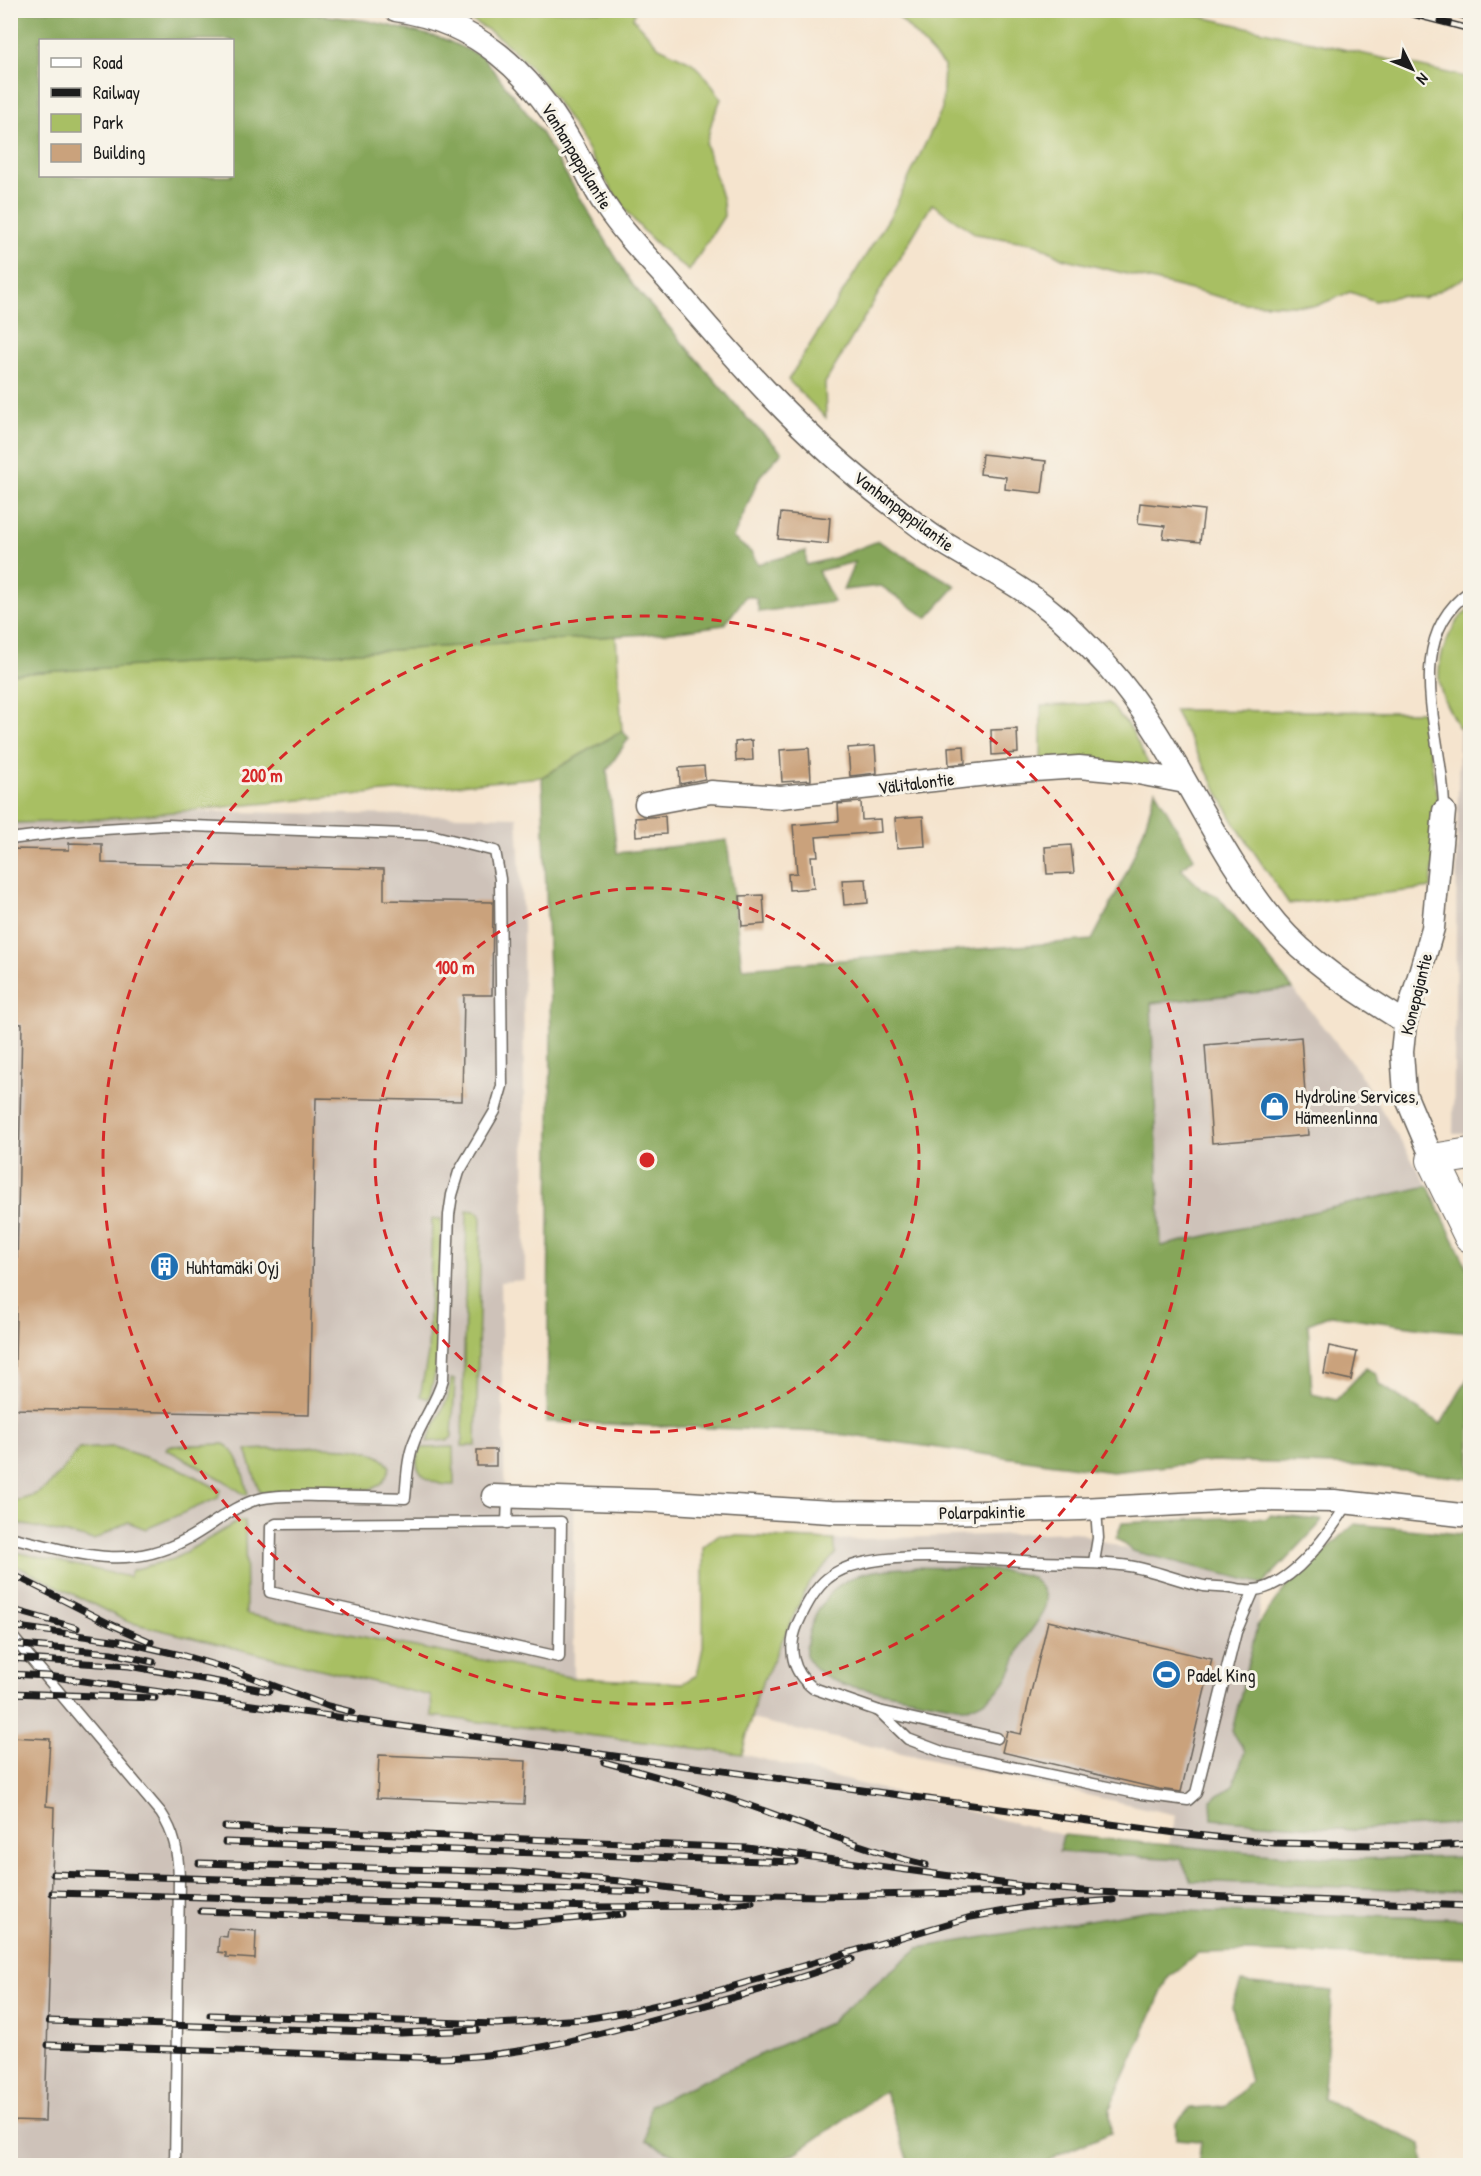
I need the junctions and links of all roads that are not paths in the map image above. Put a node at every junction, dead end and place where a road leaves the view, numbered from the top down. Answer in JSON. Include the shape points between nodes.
{"nodes":[{"id":1,"x":396,"y":10,"type":"edge"},
{"id":2,"x":1470,"y":591,"type":"edge"},
{"id":3,"x":1185,"y":782,"type":"junction"},
{"id":4,"x":646,"y":804,"type":"dead end"},
{"id":5,"x":1444,"y":812,"type":"joint"},
{"id":6,"x":10,"y":839,"type":"edge"},
{"id":7,"x":1405,"y":1024,"type":"junction"},
{"id":8,"x":1470,"y":1155,"type":"edge"},
{"id":9,"x":1434,"y":1160,"type":"junction"},
{"id":10,"x":1470,"y":1236,"type":"edge"},
{"id":11,"x":500,"y":1497,"type":"joint"},
{"id":12,"x":1348,"y":1503,"type":"junction"},
{"id":13,"x":1096,"y":1508,"type":"junction"},
{"id":14,"x":1470,"y":1516,"type":"edge"},
{"id":15,"x":507,"y":1523,"type":"junction"},
{"id":16,"x":10,"y":1537,"type":"edge"},
{"id":17,"x":1094,"y":1562,"type":"junction"},
{"id":18,"x":1254,"y":1590,"type":"junction"},
{"id":19,"x":10,"y":1634,"type":"edge"},
{"id":20,"x":879,"y":1711,"type":"junction"},
{"id":21,"x":997,"y":1738,"type":"dead end"},
{"id":22,"x":175,"y":2166,"type":"edge"}],
"edges":[{"from":1,"to":3,"type":"street","name":"Vanhanpappilantie","via":[[450,25],[487,45],[525,77],[549,105],[605,205],[730,353],[813,440],[882,498],[937,539],[1014,584],[1058,616],[1109,669],[1146,717]]},
{"from":2,"to":5,"type":"lane","via":[[1447,614],[1437,630],[1432,651],[1430,693]]},
{"from":3,"to":4,"type":"street","name":"Välitalontie","via":[[1079,767],[782,797],[711,792]]},
{"from":3,"to":7,"type":"street","name":"Vanhanpappilantie","via":[[1246,884],[1279,926],[1318,963]]},
{"from":5,"to":7,"type":"street","name":"Konepajantie","via":[[1433,928]]},
{"from":6,"to":16,"type":"lane","via":[[167,825],[431,835],[495,851],[501,879],[502,1086],[495,1111],[455,1181],[449,1215],[443,1379],[413,1443],[405,1498],[261,1499],[246,1503],[176,1544],[154,1553],[120,1558],[98,1557]]},
{"from":7,"to":9,"type":"street","name":"Konepajantie","via":[[1405,1094]]},
{"from":8,"to":9,"type":"street"},
{"from":9,"to":10,"type":"street","name":"Konepajantie"},
{"from":11,"to":13,"type":"street","name":"Polarpakintie","via":[[655,1501],[831,1512]]},
{"from":11,"to":15,"type":"lane"},
{"from":12,"to":13,"type":"street","name":"Polarpakintie","via":[[1260,1500]]},
{"from":12,"to":14,"type":"street","name":"Polarpakintie"},
{"from":12,"to":18,"type":"lane","via":[[1333,1527],[1296,1569],[1283,1579]]},
{"from":13,"to":17,"type":"lane","via":[[1098,1538]]},
{"from":15,"to":15,"type":"lane","via":[[561,1522],[559,1657],[270,1592],[271,1527],[276,1524]]},
{"from":17,"to":18,"type":"lane","via":[[1131,1567],[1204,1586]]},
{"from":17,"to":20,"type":"lane","via":[[961,1557],[866,1561],[828,1577],[806,1604],[796,1627],[792,1648],[797,1672],[813,1688]]},
{"from":18,"to":20,"type":"lane","via":[[1236,1632],[1196,1793],[1188,1800],[1141,1794],[945,1753],[908,1739]]},
{"from":19,"to":22,"type":"lane","via":[[161,1813],[175,1840],[179,1878]]},
{"from":20,"to":21,"type":"lane"}]}
